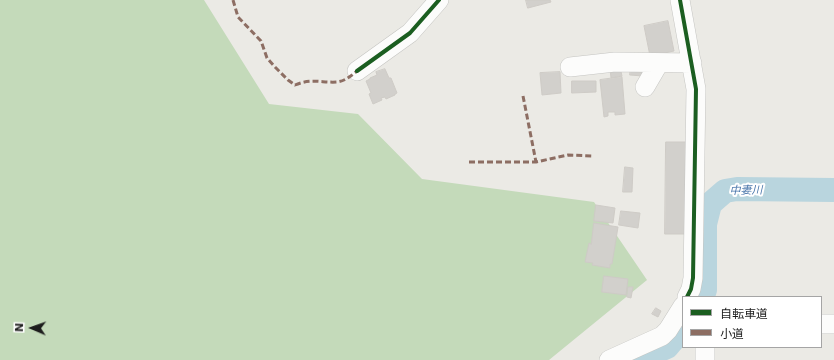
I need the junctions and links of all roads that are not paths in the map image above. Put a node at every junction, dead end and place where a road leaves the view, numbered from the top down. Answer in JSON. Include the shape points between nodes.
{"nodes":[{"id":1,"x":439,"y":0,"type":"edge"},
{"id":2,"x":680,"y":0,"type":"edge"},
{"id":3,"x":658,"y":63,"type":"junction"},
{"id":4,"x":692,"y":63,"type":"junction"},
{"id":5,"x":570,"y":67,"type":"dead end"},
{"id":6,"x":357,"y":71,"type":"dead end"},
{"id":7,"x":645,"y":87,"type":"dead end"},
{"id":8,"x":688,"y":296,"type":"edge"},
{"id":9,"x":682,"y":308,"type":"edge"},
{"id":10,"x":822,"y":324,"type":"edge"},
{"id":11,"x":834,"y":324,"type":"edge"},
{"id":12,"x":705,"y":348,"type":"edge"},
{"id":13,"x":609,"y":360,"type":"edge"},
{"id":14,"x":705,"y":360,"type":"edge"}],
"edges":[{"from":1,"to":6,"type":"street","via":[[410,33]]},
{"from":2,"to":4,"type":"street"},
{"from":3,"to":4,"type":"street"},
{"from":3,"to":5,"type":"street","via":[[615,62]]},
{"from":3,"to":7,"type":"street"},
{"from":4,"to":8,"type":"street","via":[[696,89],[693,254],[692,283]]},
{"from":9,"to":13,"type":"street","via":[[662,336]]},
{"from":10,"to":11,"type":"street"},
{"from":12,"to":14,"type":"street"}]}
